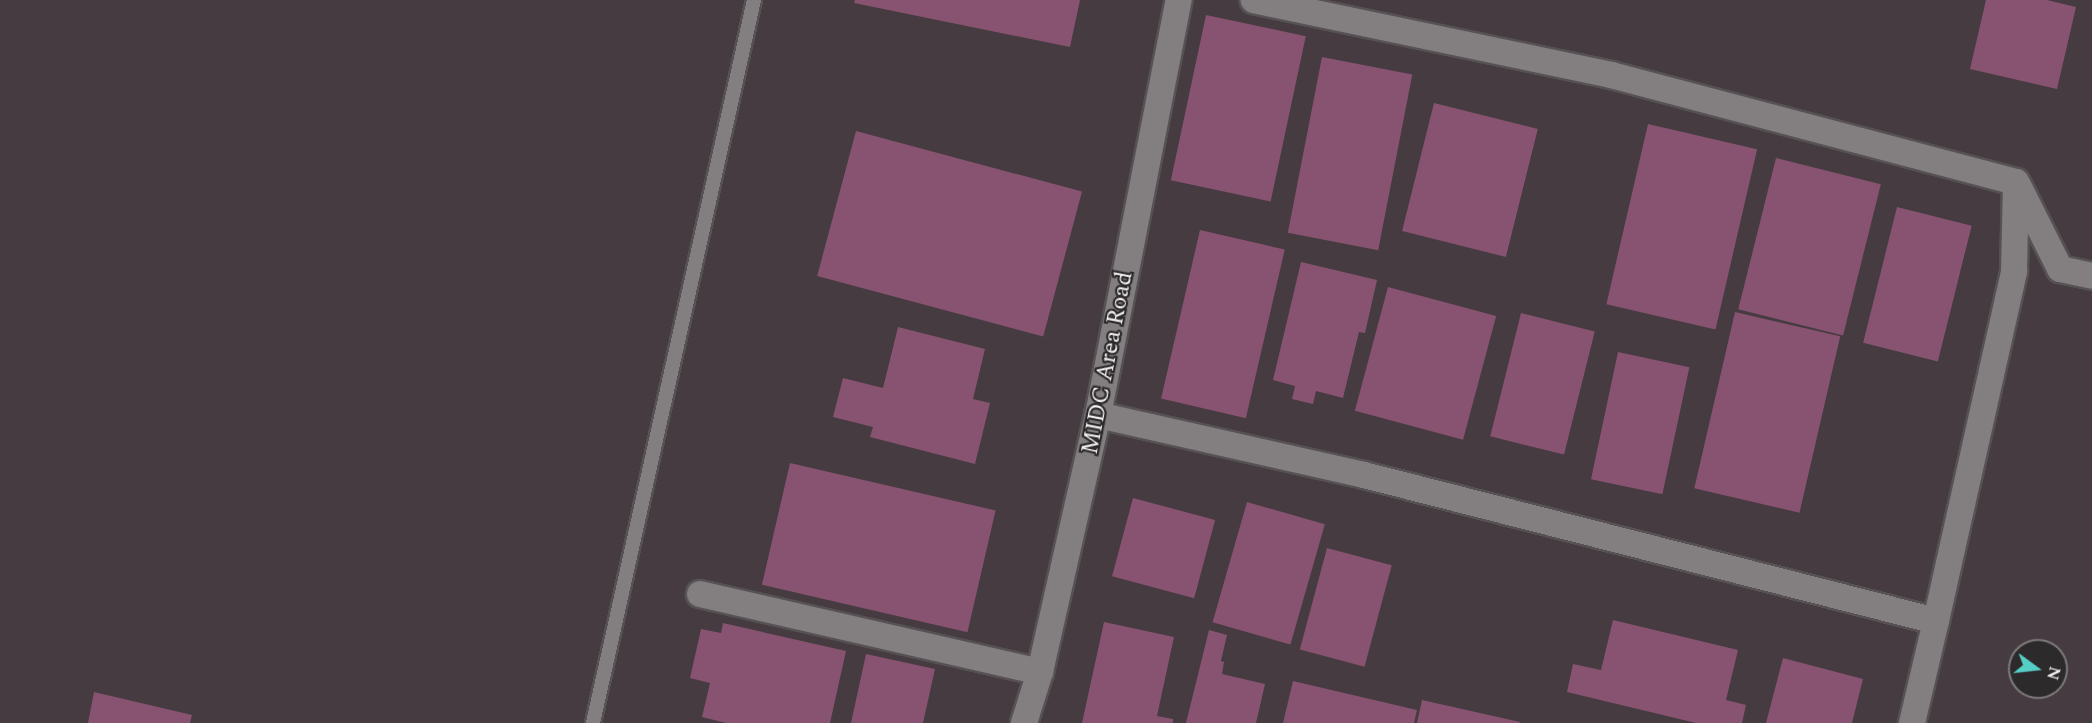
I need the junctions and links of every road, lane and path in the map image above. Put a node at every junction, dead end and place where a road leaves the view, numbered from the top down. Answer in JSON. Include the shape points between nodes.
{"nodes":[{"id":1,"x":754,"y":0,"type":"edge"},
{"id":2,"x":1179,"y":0,"type":"edge"},
{"id":3,"x":1254,"y":0,"type":"edge"},
{"id":4,"x":2016,"y":182,"type":"junction"},
{"id":5,"x":2092,"y":276,"type":"edge"},
{"id":6,"x":1098,"y":415,"type":"junction"},
{"id":7,"x":700,"y":594,"type":"dead end"},
{"id":8,"x":1936,"y":621,"type":"junction"},
{"id":9,"x":1040,"y":672,"type":"junction"},
{"id":10,"x":593,"y":723,"type":"edge"},
{"id":11,"x":1024,"y":723,"type":"edge"},
{"id":12,"x":1912,"y":723,"type":"edge"}],
"edges":[{"from":1,"to":10,"type":"lane"},
{"from":2,"to":6,"type":"street","name":"MIDC Area Road"},
{"from":3,"to":4,"type":"street","via":[[1612,75]]},
{"from":4,"to":5,"type":"street","via":[[2060,269]]},
{"from":4,"to":8,"type":"street","via":[[2014,271]]},
{"from":6,"to":8,"type":"street","via":[[1364,475]]},
{"from":6,"to":9,"type":"street","name":"MIDC Area Road"},
{"from":7,"to":9,"type":"street"},
{"from":8,"to":12,"type":"street"},
{"from":9,"to":11,"type":"street","name":"MIDC Area Road"}]}
